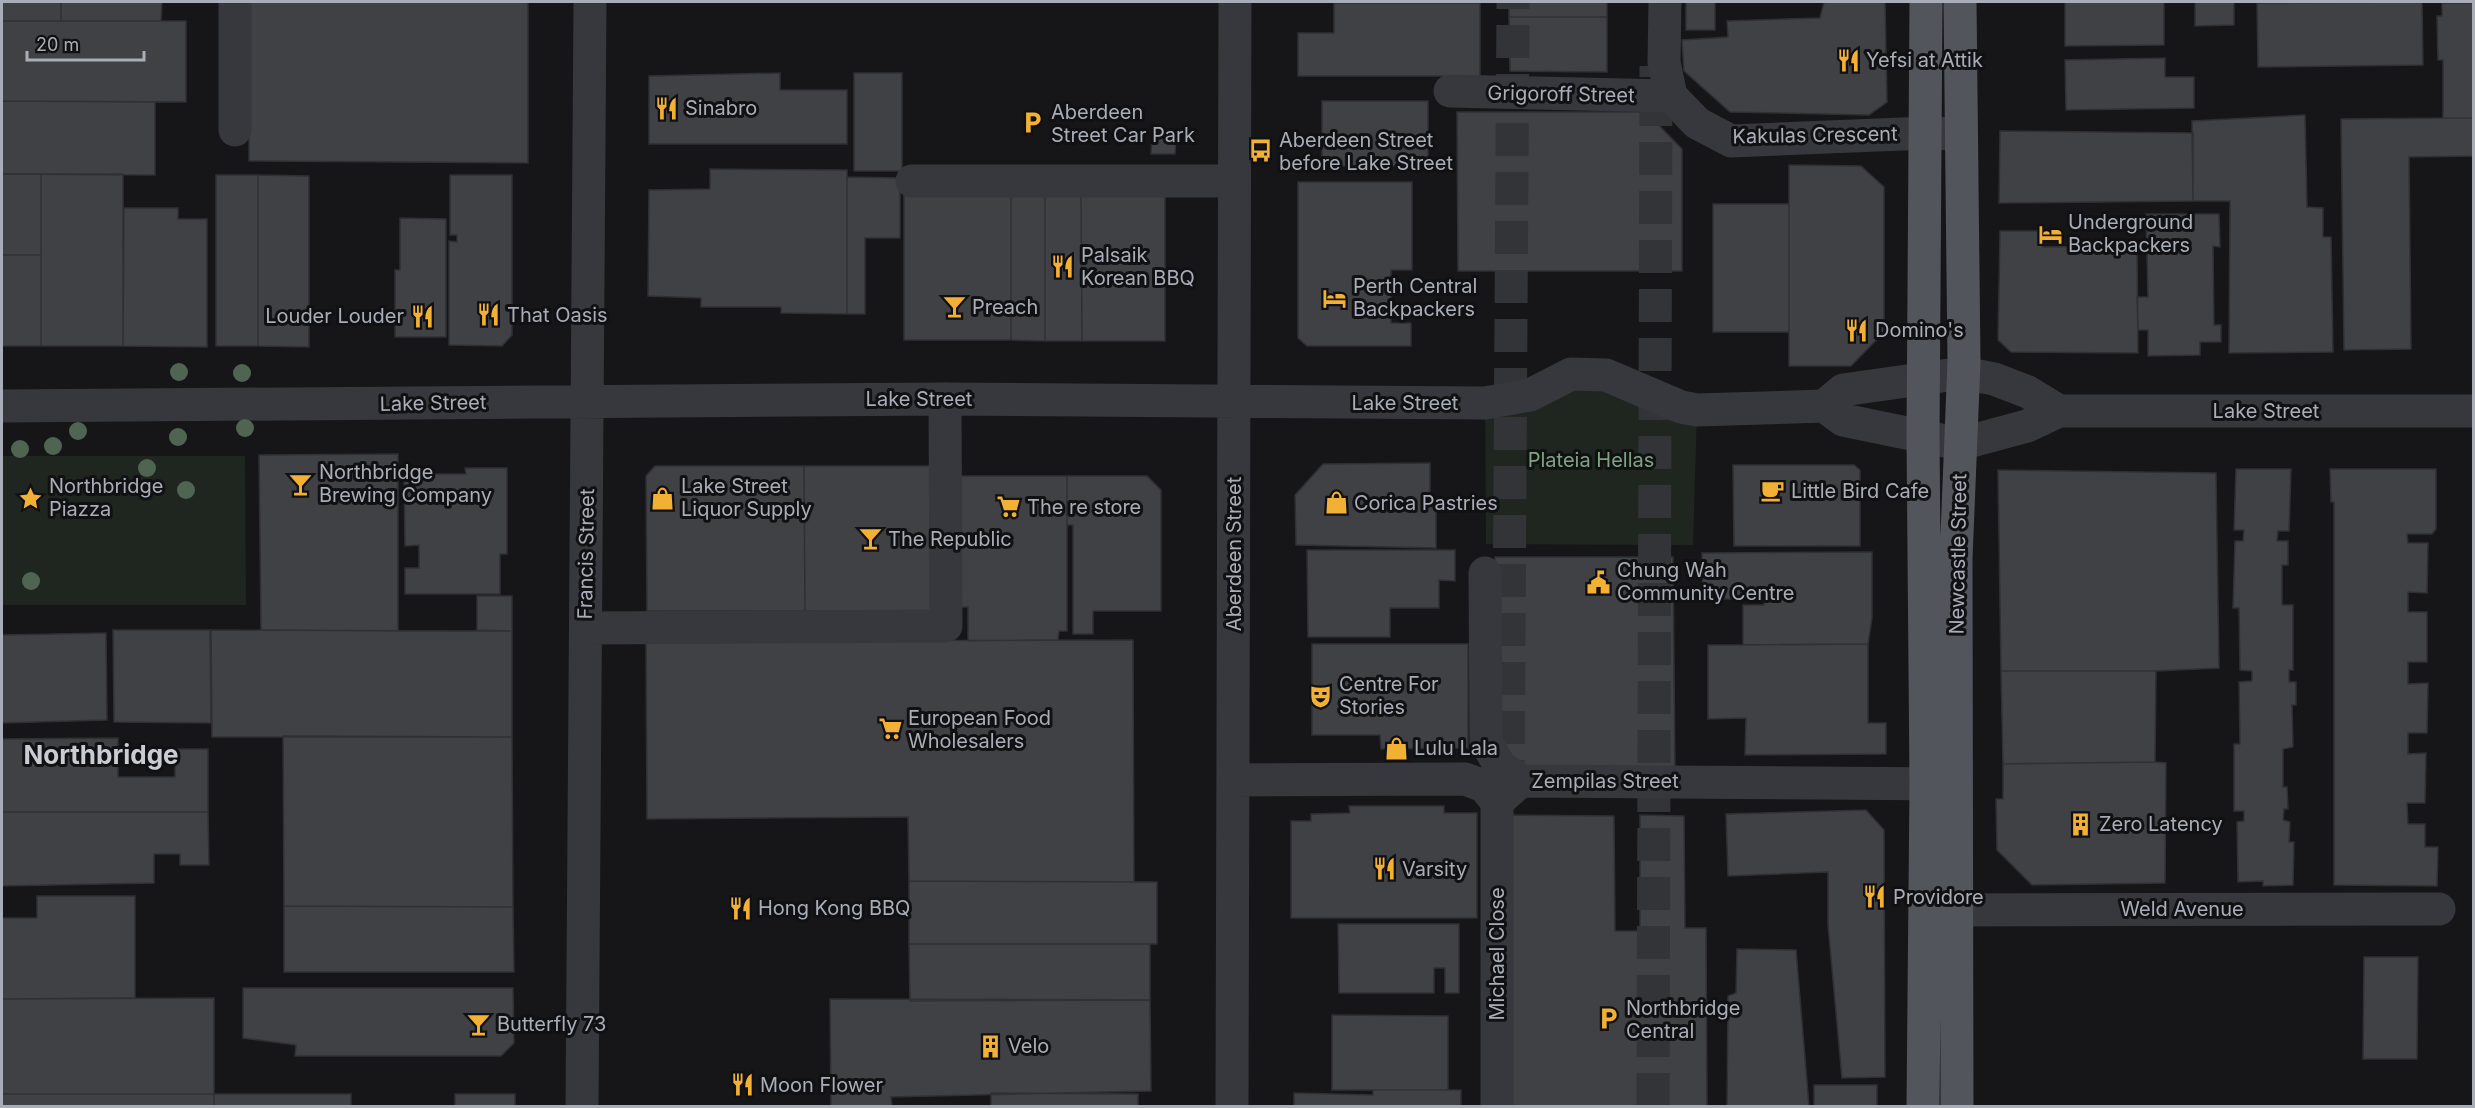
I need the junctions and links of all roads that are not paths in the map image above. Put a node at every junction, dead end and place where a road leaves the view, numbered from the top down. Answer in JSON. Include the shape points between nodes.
{"nodes":[{"id":1,"x":235,"y":2,"type":"edge"},
{"id":2,"x":590,"y":2,"type":"edge"},
{"id":3,"x":1235,"y":2,"type":"edge"},
{"id":4,"x":1665,"y":2,"type":"edge"},
{"id":5,"x":1926,"y":2,"type":"edge"},
{"id":6,"x":1960,"y":2,"type":"edge"},
{"id":7,"x":1450,"y":91,"type":"dead end"},
{"id":8,"x":1671,"y":96,"type":"junction"},
{"id":9,"x":235,"y":130,"type":"dead end"},
{"id":10,"x":1927,"y":133,"type":"junction"},
{"id":11,"x":1961,"y":134,"type":"junction"},
{"id":12,"x":912,"y":181,"type":"dead end"},
{"id":13,"x":1234,"y":181,"type":"junction"},
{"id":14,"x":1963,"y":373,"type":"junction"},
{"id":15,"x":1924,"y":380,"type":"junction"},
{"id":16,"x":945,"y":399,"type":"junction"},
{"id":17,"x":588,"y":401,"type":"junction"},
{"id":18,"x":1234,"y":402,"type":"junction"},
{"id":19,"x":2,"y":406,"type":"edge"},
{"id":20,"x":1824,"y":406,"type":"junction"},
{"id":21,"x":2059,"y":411,"type":"junction"},
{"id":22,"x":2474,"y":411,"type":"edge"},
{"id":23,"x":1923,"y":436,"type":"junction"},
{"id":24,"x":1960,"y":444,"type":"junction"},
{"id":25,"x":1485,"y":573,"type":"dead end"},
{"id":26,"x":586,"y":628,"type":"junction"},
{"id":27,"x":1233,"y":780,"type":"junction"},
{"id":28,"x":1521,"y":781,"type":"junction"},
{"id":29,"x":1942,"y":784,"type":"junction"},
{"id":30,"x":1497,"y":802,"type":"junction"},
{"id":31,"x":2439,"y":909,"type":"dead end"},
{"id":32,"x":1924,"y":910,"type":"junction"},
{"id":33,"x":1958,"y":910,"type":"junction"},
{"id":34,"x":582,"y":1107,"type":"edge"},
{"id":35,"x":1232,"y":1107,"type":"edge"},
{"id":36,"x":1497,"y":1107,"type":"edge"},
{"id":37,"x":1923,"y":1107,"type":"edge"},
{"id":38,"x":1957,"y":1107,"type":"edge"}],
"edges":[{"from":1,"to":9,"type":"street"},
{"from":2,"to":17,"type":"street","name":"Francis Street"},
{"from":3,"to":13,"type":"street","name":"Aberdeen Street"},
{"from":4,"to":8,"type":"street","via":[[1664,62]]},
{"from":5,"to":10,"type":"main road","name":"Newcastle Street"},
{"from":6,"to":11,"type":"main road","name":"Newcastle Street"},
{"from":7,"to":8,"type":"street","name":"Grigoroff Street"},
{"from":8,"to":10,"type":"street","name":"Kakulas Crescent","via":[[1697,123],[1731,141]]},
{"from":10,"to":11,"type":"street","name":"Kakulas Crescent"},
{"from":10,"to":15,"type":"main road","name":"Newcastle Street"},
{"from":11,"to":14,"type":"main road","name":"Newcastle Street"},
{"from":12,"to":13,"type":"street"},
{"from":13,"to":18,"type":"street","name":"Aberdeen Street"},
{"from":14,"to":15,"type":"street"},
{"from":14,"to":21,"type":"street","via":[[2028,392]]},
{"from":14,"to":24,"type":"main road","name":"Newcastle Street"},
{"from":15,"to":20,"type":"street","via":[[1843,390]]},
{"from":15,"to":23,"type":"main road","name":"Newcastle Street"},
{"from":16,"to":17,"type":"street","name":"Lake Street"},
{"from":16,"to":18,"type":"street","name":"Lake Street"},
{"from":16,"to":26,"type":"street","via":[[946,626]]},
{"from":17,"to":19,"type":"street","name":"Lake Street"},
{"from":17,"to":26,"type":"street","name":"Francis Street"},
{"from":18,"to":20,"type":"street","name":"Lake Street","via":[[1485,404],[1530,395],[1571,374],[1606,375],[1697,410]]},
{"from":18,"to":27,"type":"street","name":"Aberdeen Street"},
{"from":20,"to":23,"type":"street","name":"Lake Street","via":[[1843,420]]},
{"from":21,"to":22,"type":"street","name":"Lake Street"},
{"from":21,"to":24,"type":"street","name":"Lake Street","via":[[2027,426]]},
{"from":23,"to":24,"type":"street","name":"Lake Street"},
{"from":23,"to":29,"type":"main road","name":"Newcastle Street"},
{"from":24,"to":29,"type":"main road","name":"Newcastle Street"},
{"from":25,"to":28,"type":"street","via":[[1486,742],[1500,766]]},
{"from":26,"to":34,"type":"street","name":"Francis Street"},
{"from":27,"to":30,"type":"street","via":[[1465,779],[1484,786]]},
{"from":27,"to":35,"type":"street","name":"Aberdeen Street"},
{"from":28,"to":29,"type":"street","name":"Zempilas Street"},
{"from":28,"to":30,"type":"street","name":"Zempilas Street"},
{"from":29,"to":32,"type":"main road","name":"Newcastle Street"},
{"from":29,"to":33,"type":"main road","name":"Newcastle Street"},
{"from":30,"to":36,"type":"street","name":"Michael Close"},
{"from":31,"to":33,"type":"street","name":"Weld Avenue"},
{"from":32,"to":33,"type":"street","name":"Weld Avenue"},
{"from":32,"to":37,"type":"main road","name":"Newcastle Street"},
{"from":33,"to":38,"type":"main road","name":"Newcastle Street"}]}
